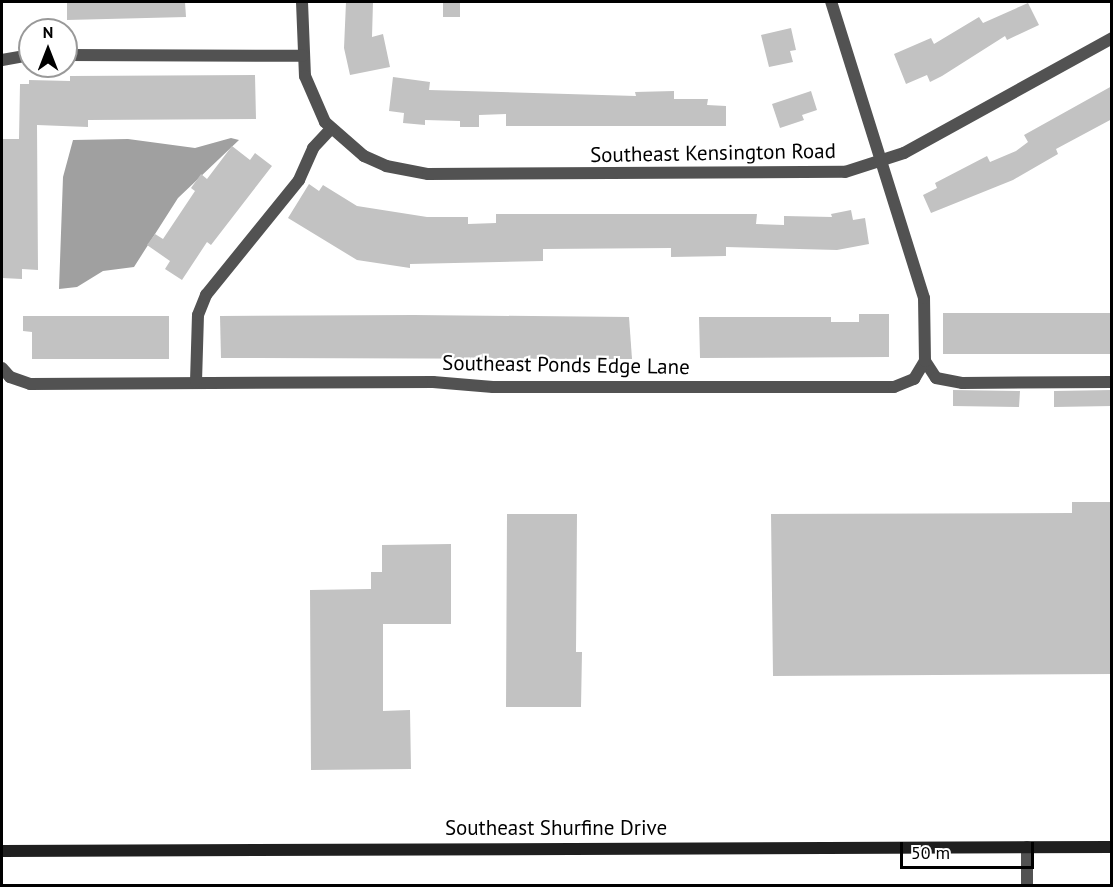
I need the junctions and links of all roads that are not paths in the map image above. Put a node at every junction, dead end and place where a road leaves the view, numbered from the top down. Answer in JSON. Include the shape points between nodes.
{"nodes":[{"id":1,"x":302,"y":2,"type":"edge"},
{"id":2,"x":831,"y":2,"type":"edge"},
{"id":3,"x":1112,"y":38,"type":"edge"},
{"id":4,"x":78,"y":55,"type":"edge"},
{"id":5,"x":303,"y":56,"type":"junction"},
{"id":6,"x":18,"y":57,"type":"edge"},
{"id":7,"x":2,"y":60,"type":"edge"},
{"id":8,"x":331,"y":129,"type":"junction"},
{"id":9,"x":880,"y":162,"type":"junction"},
{"id":10,"x":925,"y":361,"type":"junction"},
{"id":11,"x":2,"y":368,"type":"edge"},
{"id":12,"x":196,"y":382,"type":"junction"},
{"id":13,"x":1112,"y":382,"type":"edge"},
{"id":14,"x":1027,"y":847,"type":"junction"},
{"id":15,"x":1112,"y":847,"type":"edge"},
{"id":16,"x":2,"y":851,"type":"edge"},
{"id":17,"x":1027,"y":885,"type":"edge"}],
"edges":[{"from":1,"to":5,"type":"street","name":"Southeast Kensington Road"},
{"from":2,"to":9,"type":"street"},
{"from":3,"to":9,"type":"street","name":"Southeast Kensington Road","via":[[931,139]]},
{"from":4,"to":5,"type":"street"},
{"from":5,"to":8,"type":"street","name":"Southeast Kensington Road","via":[[311,97]]},
{"from":6,"to":7,"type":"street"},
{"from":8,"to":9,"type":"street","name":"Southeast Kensington Road","via":[[364,156],[386,166],[428,174],[811,174],[845,172]]},
{"from":8,"to":12,"type":"street","via":[[313,148],[298,180],[206,295],[198,315]]},
{"from":9,"to":10,"type":"street","via":[[924,297]]},
{"from":10,"to":12,"type":"street","name":"Southeast Ponds Edge Lane","via":[[914,379],[894,387]]},
{"from":10,"to":13,"type":"street","via":[[936,378],[962,383]]},
{"from":11,"to":12,"type":"street","name":"Southeast Ponds Edge Lane","via":[[10,377],[30,384]]},
{"from":14,"to":15,"type":"street","name":"Southeast Shurfine Drive"},
{"from":14,"to":16,"type":"street","name":"Southeast Shurfine Drive"},
{"from":14,"to":17,"type":"street"}]}
